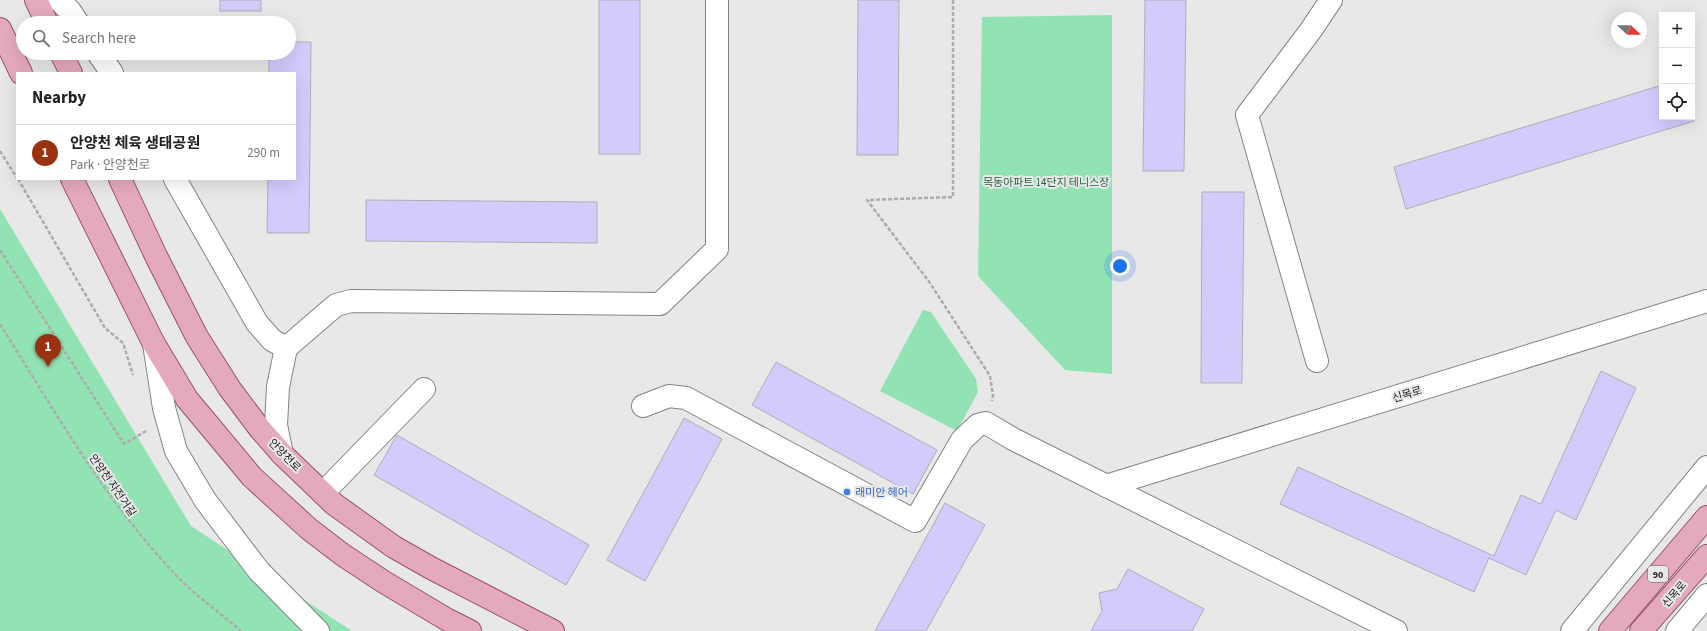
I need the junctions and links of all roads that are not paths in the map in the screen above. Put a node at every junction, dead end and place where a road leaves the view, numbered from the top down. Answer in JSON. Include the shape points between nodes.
{"nodes":[{"id":1,"x":36,"y":0,"type":"edge"},
{"id":2,"x":59,"y":0,"type":"edge"},
{"id":3,"x":717,"y":0,"type":"edge"},
{"id":4,"x":1331,"y":0,"type":"edge"},
{"id":5,"x":44,"y":16,"type":"edge"},
{"id":6,"x":73,"y":16,"type":"edge"},
{"id":7,"x":0,"y":29,"type":"edge"},
{"id":8,"x":64,"y":60,"type":"edge"},
{"id":9,"x":103,"y":60,"type":"edge"},
{"id":10,"x":21,"y":72,"type":"edge"},
{"id":11,"x":70,"y":72,"type":"edge"},
{"id":12,"x":111,"y":72,"type":"edge"},
{"id":13,"x":72,"y":180,"type":"edge"},
{"id":14,"x":120,"y":180,"type":"edge"},
{"id":15,"x":176,"y":180,"type":"edge"},
{"id":16,"x":1707,"y":301,"type":"edge"},
{"id":17,"x":154,"y":344,"type":"junction"},
{"id":18,"x":286,"y":348,"type":"junction"},
{"id":19,"x":1317,"y":361,"type":"dead end"},
{"id":20,"x":424,"y":389,"type":"dead end"},
{"id":21,"x":643,"y":406,"type":"dead end"},
{"id":22,"x":282,"y":454,"type":"junction"},
{"id":23,"x":1707,"y":467,"type":"edge"},
{"id":24,"x":1106,"y":486,"type":"junction"},
{"id":25,"x":323,"y":493,"type":"junction"},
{"id":26,"x":1707,"y":517,"type":"edge"},
{"id":27,"x":1707,"y":556,"type":"edge"},
{"id":28,"x":1707,"y":595,"type":"edge"},
{"id":29,"x":454,"y":625,"type":"edge"},
{"id":30,"x":318,"y":631,"type":"edge"},
{"id":31,"x":470,"y":631,"type":"edge"},
{"id":32,"x":553,"y":631,"type":"edge"},
{"id":33,"x":1396,"y":631,"type":"edge"},
{"id":34,"x":1572,"y":631,"type":"edge"},
{"id":35,"x":1610,"y":631,"type":"edge"},
{"id":36,"x":1641,"y":631,"type":"edge"},
{"id":37,"x":1677,"y":631,"type":"edge"}],
"edges":[{"from":1,"to":5,"type":"main road"},
{"from":2,"to":6,"type":"street"},
{"from":3,"to":18,"type":"street","via":[[717,249],[660,304],[351,301],[336,305]]},
{"from":4,"to":19,"type":"street","via":[[1247,115]]},
{"from":7,"to":10,"type":"main road"},
{"from":8,"to":11,"type":"main road"},
{"from":9,"to":12,"type":"street"},
{"from":13,"to":17,"type":"main road"},
{"from":14,"to":22,"type":"main road","name":"안양천로","via":[[197,337],[230,389]]},
{"from":15,"to":18,"type":"street","via":[[257,323],[272,340]]},
{"from":16,"to":24,"type":"street","name":"신목로"},
{"from":17,"to":29,"type":"main road","via":[[187,399],[252,478],[309,529],[343,555]]},
{"from":17,"to":30,"type":"street","via":[[164,408],[176,451],[205,500],[259,572]]},
{"from":18,"to":22,"type":"street","via":[[278,388],[276,425]]},
{"from":20,"to":25,"type":"street"},
{"from":21,"to":24,"type":"street","via":[[669,396],[686,398],[915,521],[962,440],[978,424],[986,423]]},
{"from":22,"to":25,"type":"main road","name":"안양천로"},
{"from":23,"to":34,"type":"street"},
{"from":24,"to":33,"type":"street"},
{"from":25,"to":32,"type":"main road","name":"안양천로","via":[[334,504],[394,547]]},
{"from":26,"to":35,"type":"main road","number":"90"},
{"from":27,"to":36,"type":"main road","name":"신목로","number":"90"},
{"from":28,"to":37,"type":"street"},
{"from":29,"to":31,"type":"main road"}]}
